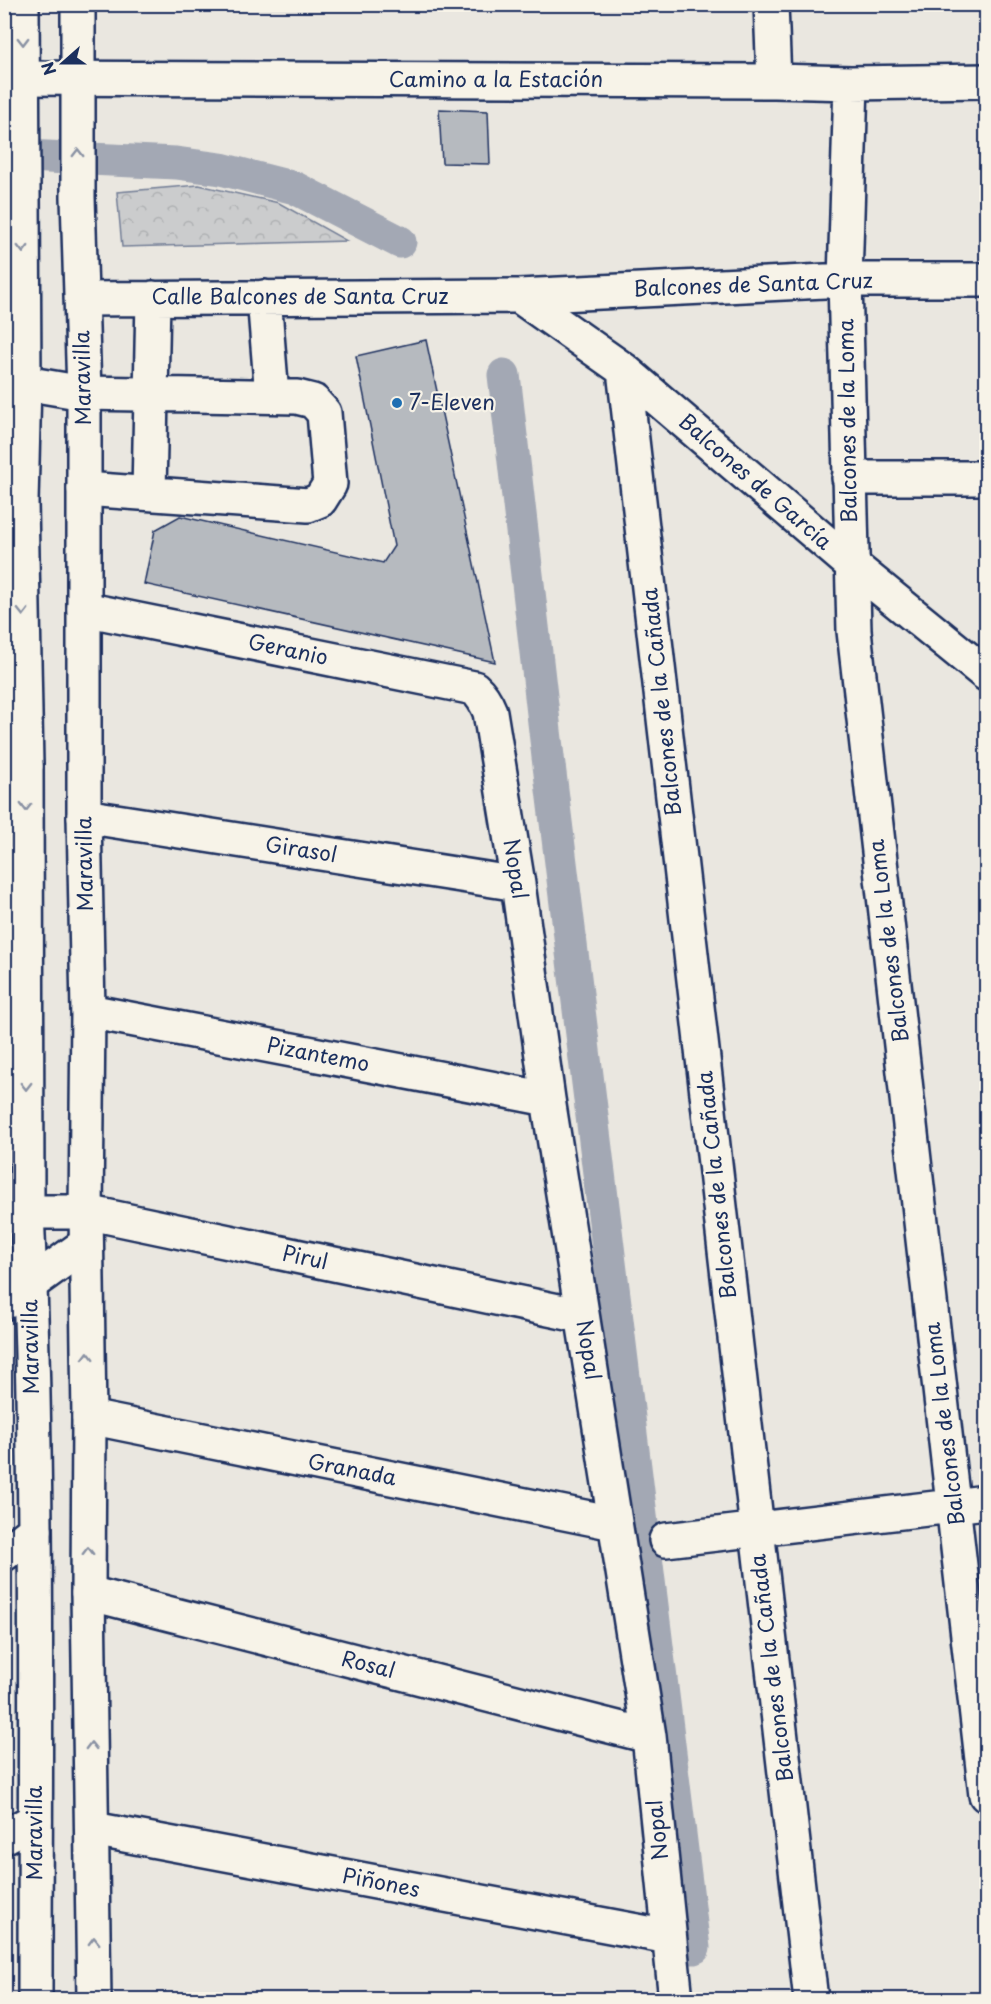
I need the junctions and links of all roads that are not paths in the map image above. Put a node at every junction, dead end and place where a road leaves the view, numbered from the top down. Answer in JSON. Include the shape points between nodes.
{"nodes":[{"id":1,"x":22,"y":4,"type":"edge"},
{"id":2,"x":78,"y":4,"type":"edge"},
{"id":3,"x":771,"y":4,"type":"edge"},
{"id":4,"x":14,"y":78,"type":"edge"},
{"id":5,"x":774,"y":81,"type":"junction"},
{"id":6,"x":987,"y":81,"type":"edge"},
{"id":7,"x":851,"y":83,"type":"junction"},
{"id":8,"x":78,"y":93,"type":"junction"},
{"id":9,"x":16,"y":199,"type":"edge"},
{"id":10,"x":845,"y":280,"type":"junction"},
{"id":11,"x":987,"y":280,"type":"edge"},
{"id":12,"x":519,"y":296,"type":"junction"},
{"id":13,"x":264,"y":297,"type":"junction"},
{"id":14,"x":82,"y":298,"type":"junction"},
{"id":15,"x":153,"y":298,"type":"junction"},
{"id":16,"x":14,"y":330,"type":"edge"},
{"id":17,"x":624,"y":370,"type":"junction"},
{"id":18,"x":14,"y":383,"type":"edge"},
{"id":19,"x":84,"y":393,"type":"junction"},
{"id":20,"x":150,"y":393,"type":"junction"},
{"id":21,"x":272,"y":396,"type":"junction"},
{"id":22,"x":849,"y":478,"type":"junction"},
{"id":23,"x":987,"y":478,"type":"edge"},
{"id":24,"x":84,"y":489,"type":"junction"},
{"id":25,"x":149,"y":493,"type":"junction"},
{"id":26,"x":13,"y":508,"type":"edge"},
{"id":27,"x":852,"y":565,"type":"junction"},
{"id":28,"x":84,"y":609,"type":"junction"},
{"id":29,"x":987,"y":674,"type":"edge"},
{"id":30,"x":486,"y":702,"type":"joint"},
{"id":31,"x":15,"y":773,"type":"edge"},
{"id":32,"x":84,"y":816,"type":"junction"},
{"id":33,"x":518,"y":884,"type":"junction"},
{"id":34,"x":88,"y":1011,"type":"junction"},
{"id":35,"x":15,"y":1040,"type":"edge"},
{"id":36,"x":548,"y":1099,"type":"junction"},
{"id":37,"x":27,"y":1212,"type":"junction"},
{"id":38,"x":86,"y":1228,"type":"junction"},
{"id":39,"x":17,"y":1293,"type":"edge"},
{"id":40,"x":582,"y":1316,"type":"junction"},
{"id":41,"x":89,"y":1417,"type":"junction"},
{"id":42,"x":987,"y":1502,"type":"edge"},
{"id":43,"x":955,"y":1506,"type":"junction"},
{"id":44,"x":614,"y":1523,"type":"junction"},
{"id":45,"x":35,"y":1530,"type":"junction"},
{"id":46,"x":756,"y":1530,"type":"junction"},
{"id":47,"x":666,"y":1540,"type":"dead end"},
{"id":48,"x":4,"y":1554,"type":"edge"},
{"id":49,"x":88,"y":1593,"type":"junction"},
{"id":50,"x":649,"y":1736,"type":"junction"},
{"id":51,"x":987,"y":1795,"type":"edge"},
{"id":52,"x":35,"y":1820,"type":"junction"},
{"id":53,"x":93,"y":1829,"type":"junction"},
{"id":54,"x":4,"y":1837,"type":"edge"},
{"id":55,"x":669,"y":1937,"type":"junction"},
{"id":56,"x":35,"y":2000,"type":"edge"},
{"id":57,"x":94,"y":2000,"type":"edge"},
{"id":58,"x":676,"y":2000,"type":"edge"},
{"id":59,"x":812,"y":2000,"type":"edge"}],
"edges":[{"from":1,"to":4,"type":"street","name":"Maravilla","one_way":true},
{"from":2,"to":8,"type":"street","name":"Maravilla"},
{"from":3,"to":5,"type":"street"},
{"from":4,"to":8,"type":"street","name":"Camino a la Estación"},
{"from":4,"to":9,"type":"street","name":"Maravilla","via":[[24,117]]},
{"from":5,"to":7,"type":"street","name":"Camino a la Estación"},
{"from":5,"to":8,"type":"street","name":"Camino a la Estación"},
{"from":6,"to":7,"type":"street","name":"Camino a la Estación"},
{"from":7,"to":10,"type":"street","name":"Balcones de la Loma"},
{"from":14,"to":8,"type":"street","name":"Maravilla","one_way":true},
{"from":9,"to":16,"type":"street","name":"Maravilla","one_way":true},
{"from":10,"to":11,"type":"street","name":"Balcones de Santa Cruz"},
{"from":10,"to":12,"type":"street","name":"Balcones de Santa Cruz"},
{"from":10,"to":22,"type":"street","name":"Balcones de la Loma"},
{"from":12,"to":13,"type":"street","name":"Calle Balcones de Santa Cruz"},
{"from":12,"to":17,"type":"street","name":"Balcones de García"},
{"from":13,"to":15,"type":"street","name":"Calle Balcones de Santa Cruz"},
{"from":13,"to":21,"type":"street"},
{"from":14,"to":15,"type":"street","name":"Calle Balcones de Santa Cruz"},
{"from":14,"to":19,"type":"street","name":"Maravilla"},
{"from":15,"to":20,"type":"street"},
{"from":16,"to":18,"type":"street","name":"Maravilla"},
{"from":17,"to":27,"type":"street","name":"Balcones de García"},
{"from":17,"to":46,"type":"street","name":"Balcones de la Cañada"},
{"from":18,"to":19,"type":"street"},
{"from":18,"to":26,"type":"street","name":"Maravilla"},
{"from":19,"to":20,"type":"street"},
{"from":19,"to":24,"type":"street","name":"Maravilla"},
{"from":20,"to":21,"type":"street"},
{"from":20,"to":25,"type":"street"},
{"from":21,"to":25,"type":"street","via":[[313,401],[324,413],[330,484],[320,500],[308,505]]},
{"from":22,"to":23,"type":"street"},
{"from":22,"to":27,"type":"street","name":"Balcones de la Loma"},
{"from":24,"to":25,"type":"street"},
{"from":24,"to":28,"type":"street","name":"Maravilla"},
{"from":26,"to":31,"type":"street","name":"Maravilla","one_way":true},
{"from":27,"to":29,"type":"street","name":"Balcones de García"},
{"from":27,"to":43,"type":"street","name":"Balcones de la Loma","via":[[854,631]]},
{"from":28,"to":30,"type":"street","name":"Geranio","via":[[474,688]]},
{"from":28,"to":32,"type":"street","name":"Maravilla"},
{"from":30,"to":33,"type":"street","name":"Nopal"},
{"from":31,"to":35,"type":"street","name":"Maravilla","one_way":true},
{"from":32,"to":33,"type":"street","name":"Girasol"},
{"from":32,"to":34,"type":"street","name":"Maravilla"},
{"from":33,"to":36,"type":"street","name":"Nopal"},
{"from":34,"to":36,"type":"street","name":"Pizantemo"},
{"from":34,"to":38,"type":"street","name":"Maravilla"},
{"from":35,"to":37,"type":"street","name":"Maravilla","one_way":true},
{"from":36,"to":40,"type":"street","name":"Nopal"},
{"from":37,"to":38,"type":"street","name":"Pirul"},
{"from":37,"to":39,"type":"street","name":"Maravilla"},
{"from":38,"to":39,"type":"street"},
{"from":38,"to":40,"type":"street","name":"Pirul"},
{"from":41,"to":38,"type":"street","name":"Maravilla","one_way":true},
{"from":39,"to":45,"type":"street","name":"Maravilla"},
{"from":40,"to":44,"type":"street","name":"Nopal"},
{"from":41,"to":44,"type":"street","name":"Granada"},
{"from":49,"to":41,"type":"street","name":"Maravilla","one_way":true},
{"from":42,"to":43,"type":"street"},
{"from":43,"to":46,"type":"street"},
{"from":43,"to":51,"type":"street","name":"Balcones de la Loma"},
{"from":44,"to":50,"type":"street","name":"Nopal"},
{"from":45,"to":48,"type":"street"},
{"from":45,"to":52,"type":"street","name":"Maravilla"},
{"from":46,"to":47,"type":"street"},
{"from":46,"to":59,"type":"street","name":"Balcones de la Cañada"},
{"from":49,"to":50,"type":"street","name":"Rosal"},
{"from":53,"to":49,"type":"street","name":"Maravilla","one_way":true},
{"from":50,"to":55,"type":"street","name":"Nopal"},
{"from":52,"to":54,"type":"street"},
{"from":52,"to":56,"type":"street","name":"Maravilla"},
{"from":53,"to":55,"type":"street","name":"Piñones"},
{"from":57,"to":53,"type":"street","name":"Maravilla","one_way":true},
{"from":55,"to":58,"type":"street","name":"Nopal"}]}
